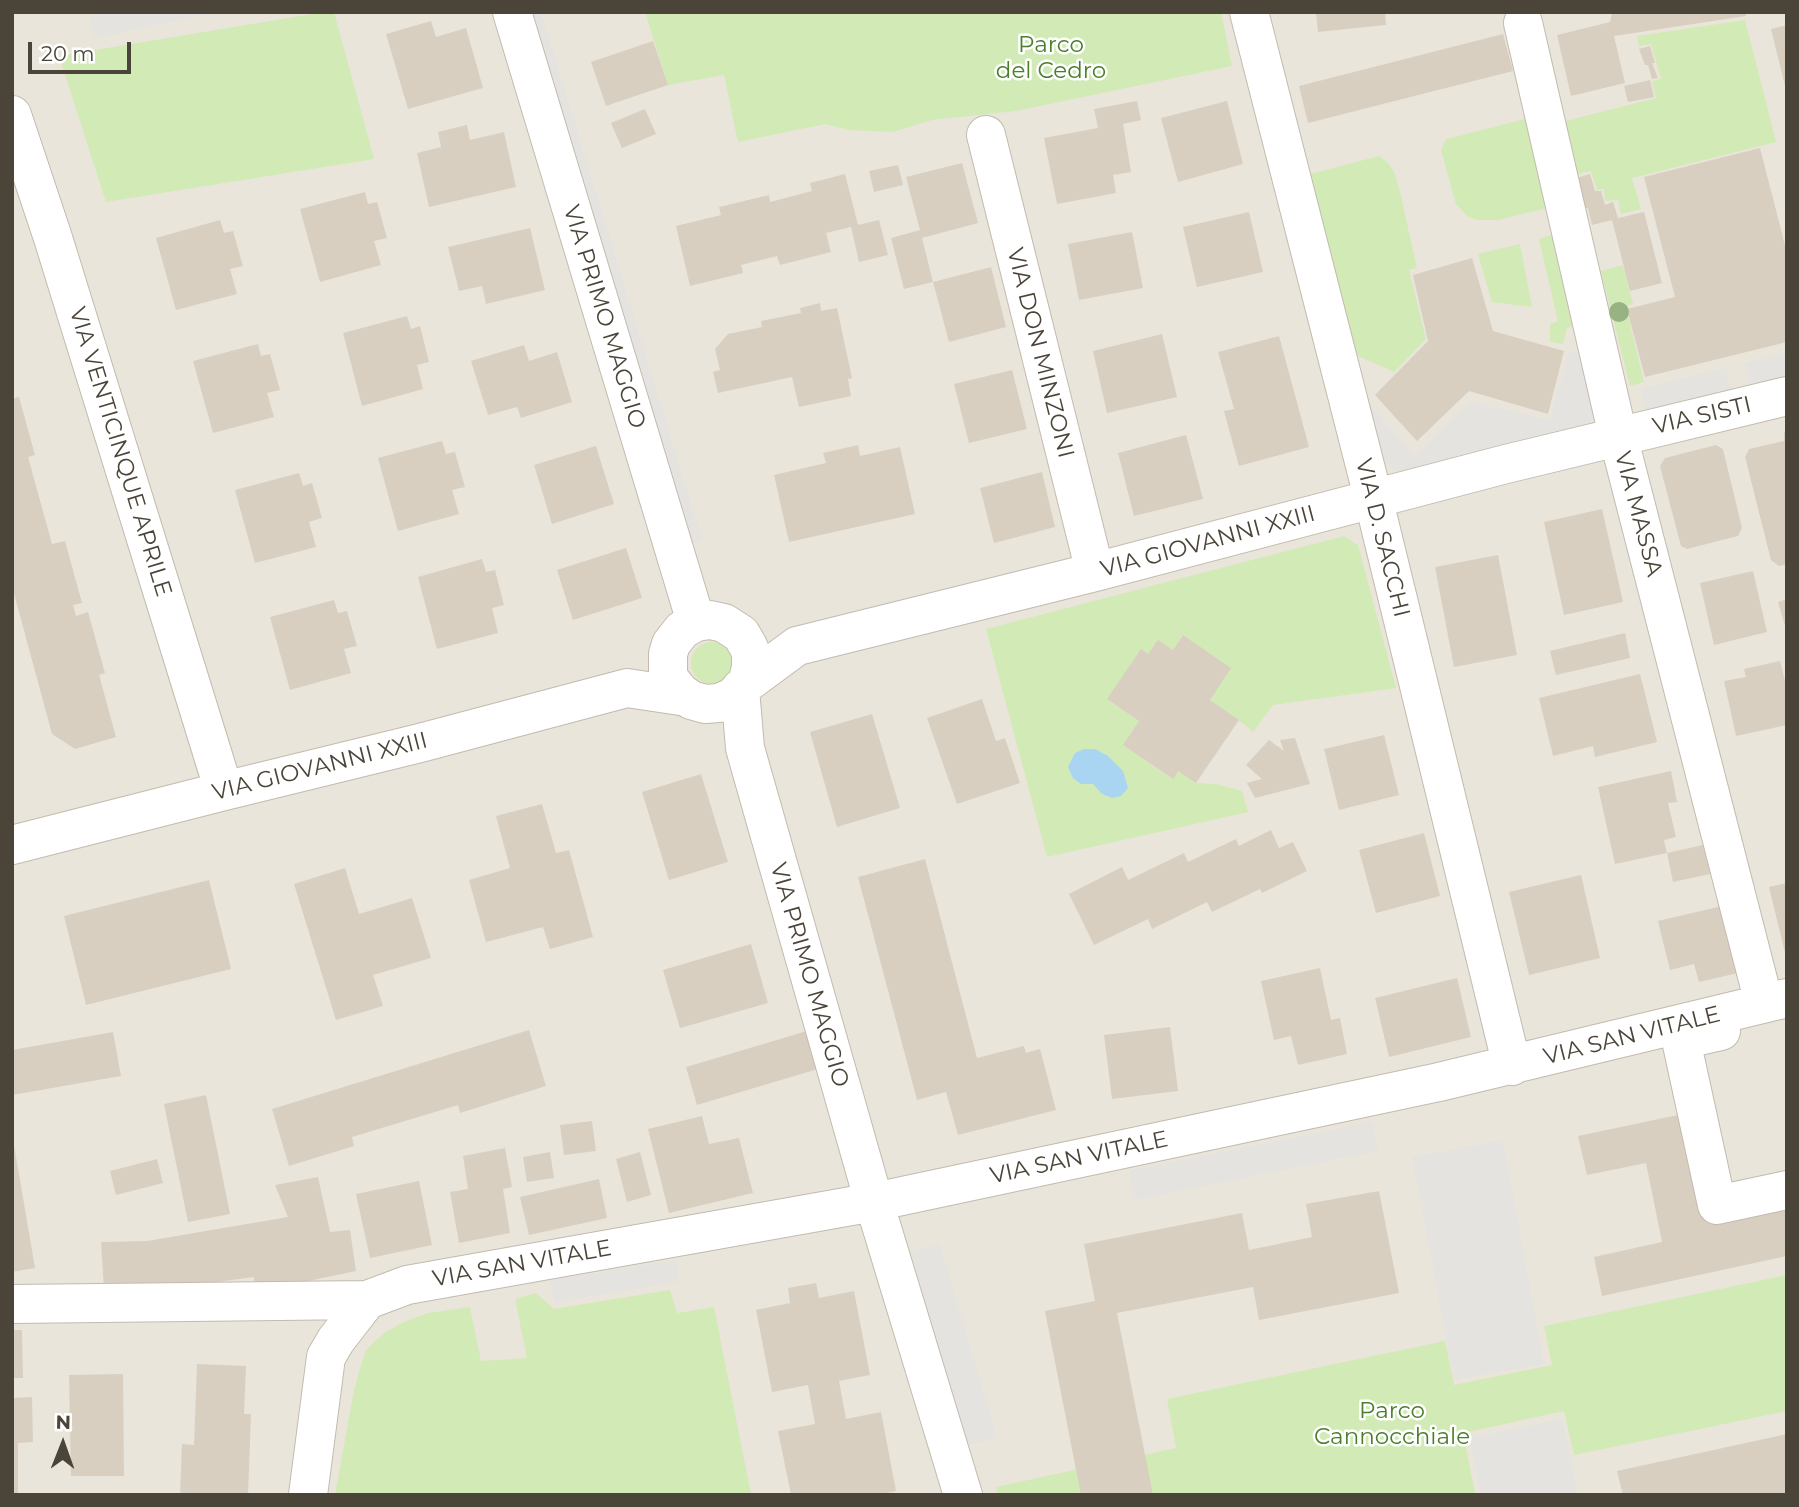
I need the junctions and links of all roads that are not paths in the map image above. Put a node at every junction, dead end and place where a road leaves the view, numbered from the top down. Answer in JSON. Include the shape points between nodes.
{"nodes":[{"id":1,"x":512,"y":12,"type":"edge"},
{"id":2,"x":1249,"y":12,"type":"edge"},
{"id":3,"x":1523,"y":23,"type":"dead end"},
{"id":4,"x":12,"y":115,"type":"edge"},
{"id":5,"x":986,"y":135,"type":"dead end"},
{"id":6,"x":1787,"y":396,"type":"edge"},
{"id":7,"x":1618,"y":436,"type":"junction"},
{"id":8,"x":1373,"y":498,"type":"junction"},
{"id":9,"x":1095,"y":572,"type":"junction"},
{"id":10,"x":696,"y":622,"type":"junction"},
{"id":11,"x":741,"y":634,"type":"junction"},
{"id":12,"x":797,"y":646,"type":"junction"},
{"id":13,"x":668,"y":654,"type":"junction"},
{"id":14,"x":743,"y":686,"type":"junction"},
{"id":15,"x":627,"y":688,"type":"junction"},
{"id":16,"x":696,"y":701,"type":"junction"},
{"id":17,"x":745,"y":748,"type":"junction"},
{"id":18,"x":224,"y":791,"type":"junction"},
{"id":19,"x":12,"y":845,"type":"edge"},
{"id":20,"x":1779,"y":1006,"type":"edge"},
{"id":21,"x":1512,"y":1066,"type":"junction"},
{"id":22,"x":1787,"y":1191,"type":"edge"},
{"id":23,"x":874,"y":1202,"type":"junction"},
{"id":24,"x":367,"y":1300,"type":"junction"},
{"id":25,"x":12,"y":1304,"type":"edge"},
{"id":26,"x":308,"y":1495,"type":"edge"},
{"id":27,"x":963,"y":1495,"type":"edge"}],
"edges":[{"from":1,"to":10,"type":"street","name":"VIA PRIMO MAGGIO"},
{"from":2,"to":8,"type":"street","name":"VIA D. SACCHI"},
{"from":3,"to":7,"type":"street","name":"VIA MASSA"},
{"from":4,"to":18,"type":"street","name":"VIA VENTICINQUE APRILE"},
{"from":5,"to":9,"type":"street","name":"VIA DON MINZONI"},
{"from":6,"to":7,"type":"street","name":"VIA SISTI"},
{"from":7,"to":8,"type":"street","name":"VIA GIOVANNI XXIII"},
{"from":7,"to":20,"type":"street","name":"VIA MASSA"},
{"from":8,"to":9,"type":"street","name":"VIA GIOVANNI XXIII"},
{"from":8,"to":21,"type":"street","name":"VIA D. SACCHI"},
{"from":9,"to":12,"type":"street","name":"VIA GIOVANNI XXIII"},
{"from":10,"to":11,"type":"street","via":[[724,623]]},
{"from":10,"to":13,"type":"street","via":[[682,630]]},
{"from":11,"to":12,"type":"street","name":"VIA GIOVANNI XXIII"},
{"from":11,"to":14,"type":"street","name":"VIA PRIMO MAGGIO","via":[[751,653],[751,668]]},
{"from":12,"to":14,"type":"street","name":"VIA GIOVANNI XXIII"},
{"from":13,"to":15,"type":"street","name":"VIA GIOVANNI XXIII"},
{"from":13,"to":16,"type":"street","name":"VIA PRIMO MAGGIO","via":[[668,677],[680,692]]},
{"from":14,"to":16,"type":"street","via":[[719,703]]},
{"from":14,"to":17,"type":"street","name":"VIA PRIMO MAGGIO"},
{"from":15,"to":16,"type":"street","name":"VIA GIOVANNI XXIII"},
{"from":15,"to":18,"type":"street","name":"VIA GIOVANNI XXIII"},
{"from":16,"to":17,"type":"street","name":"VIA PRIMO MAGGIO"},
{"from":17,"to":23,"type":"street","name":"VIA PRIMO MAGGIO"},
{"from":18,"to":19,"type":"street","name":"VIA GIOVANNI XXIII"},
{"from":20,"to":21,"type":"street","name":"VIA SAN VITALE"},
{"from":20,"to":22,"type":"street","via":[[1681,1040],[1717,1205]]},
{"from":21,"to":23,"type":"street","name":"VIA SAN VITALE"},
{"from":23,"to":24,"type":"street","name":"VIA SAN VITALE","via":[[407,1284]]},
{"from":23,"to":27,"type":"street","name":"VIA PRIMO MAGGIO"},
{"from":24,"to":25,"type":"street","name":"VIA SAN VITALE"},
{"from":24,"to":26,"type":"street","via":[[326,1357]]}]}
